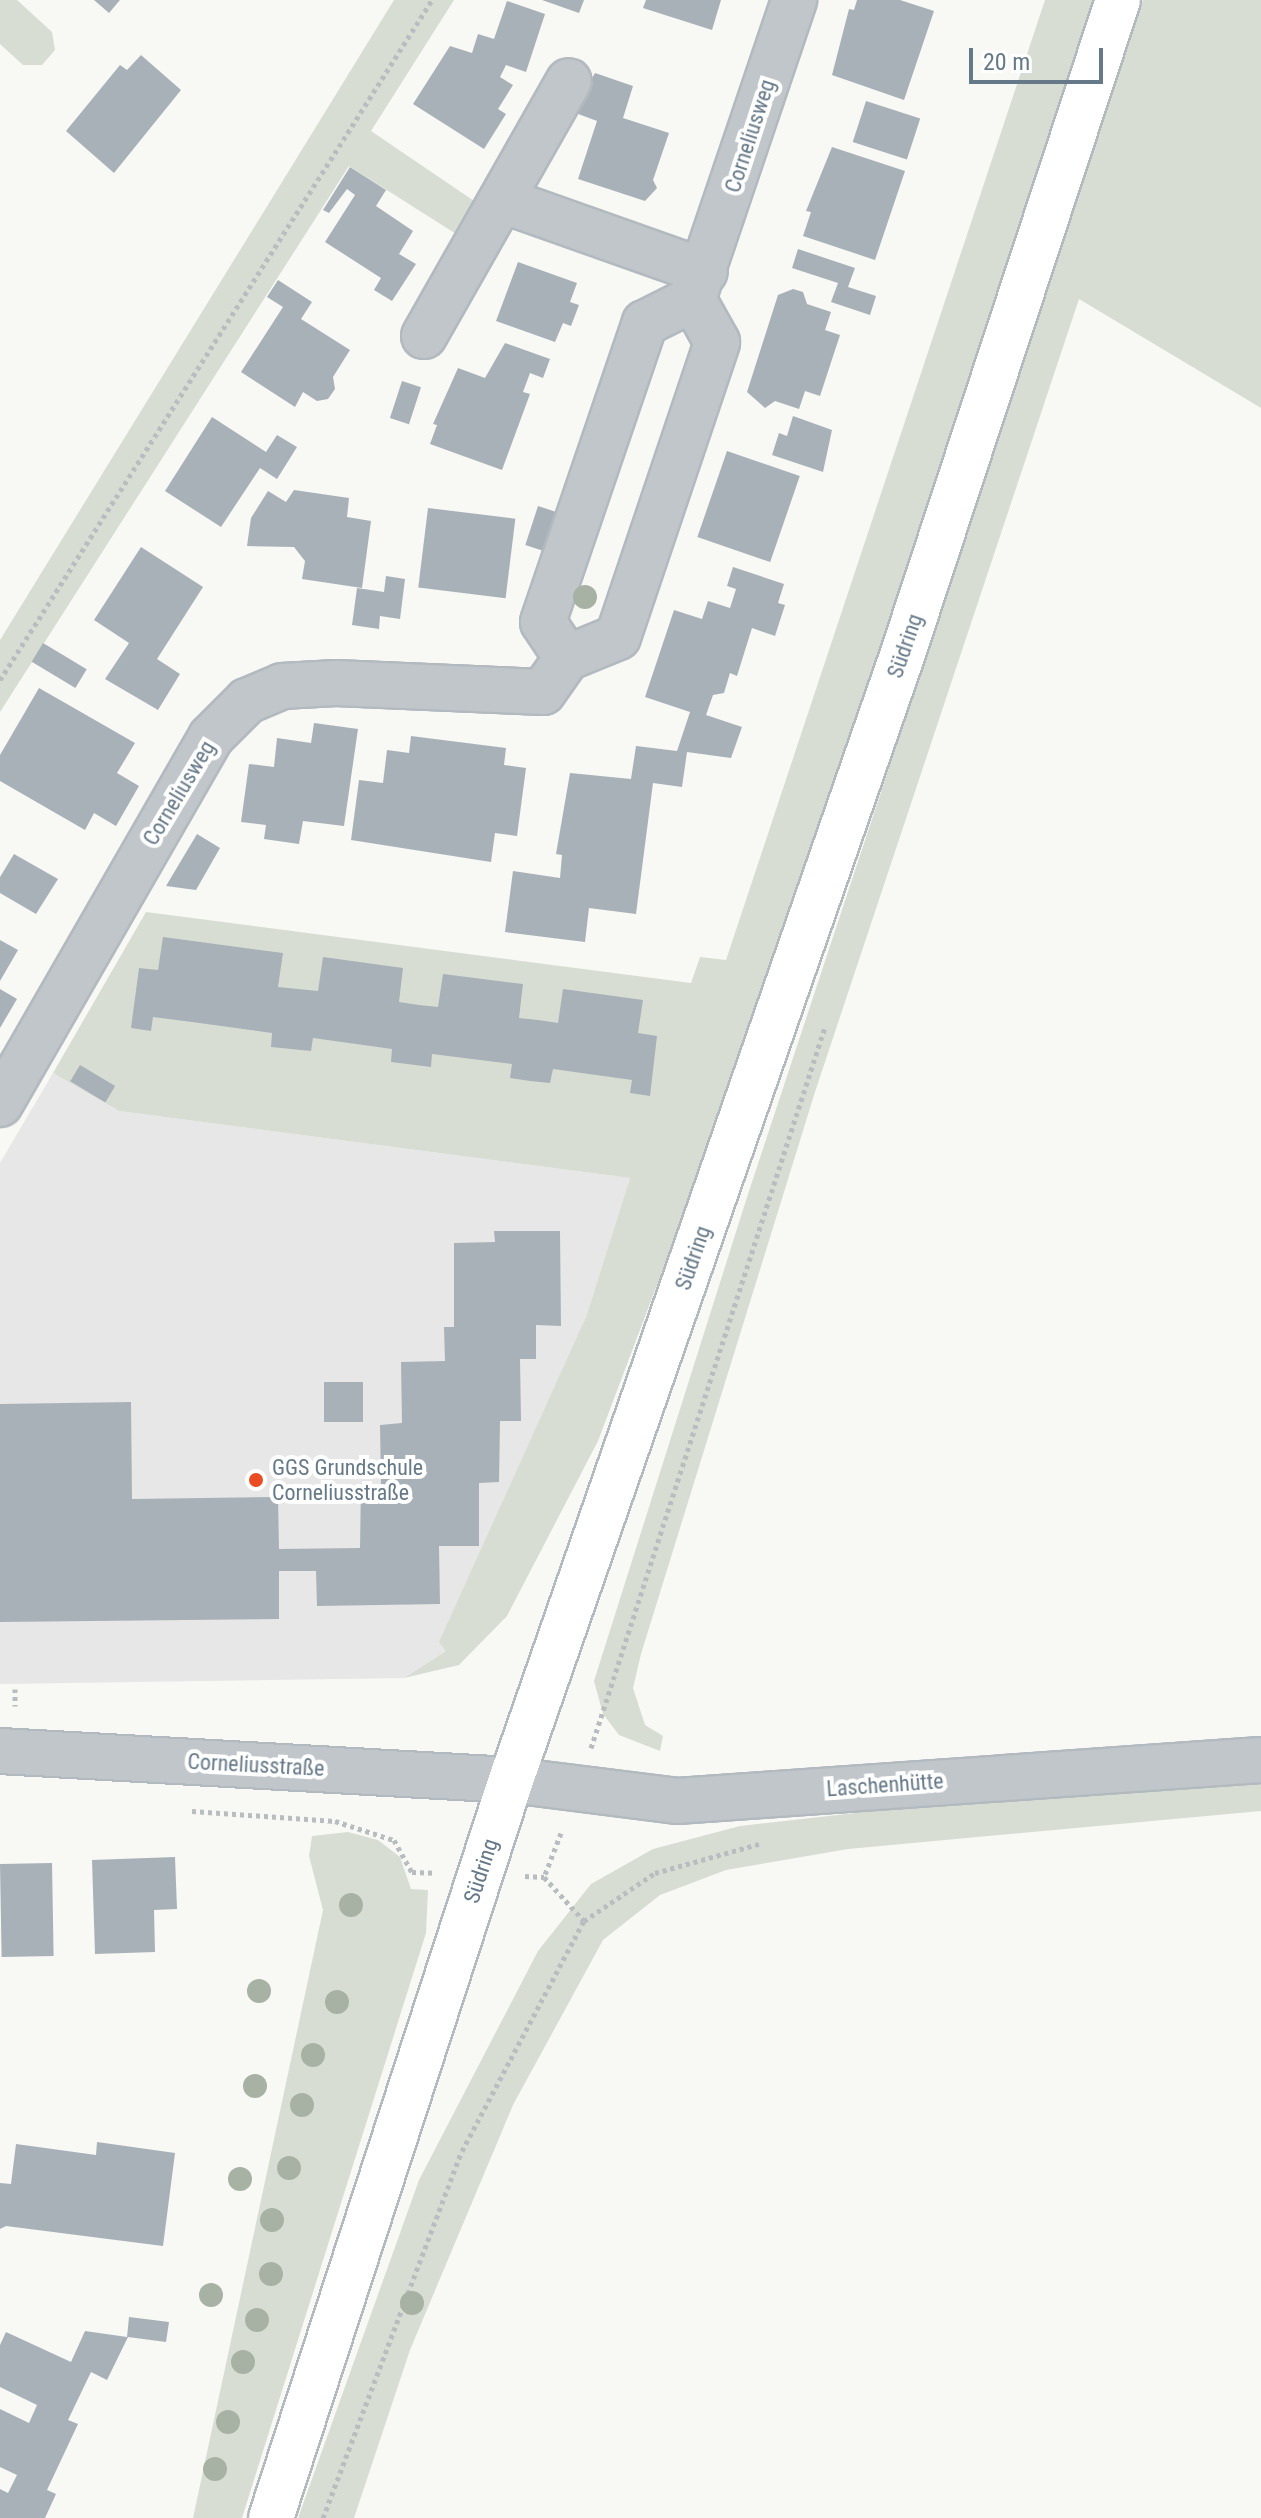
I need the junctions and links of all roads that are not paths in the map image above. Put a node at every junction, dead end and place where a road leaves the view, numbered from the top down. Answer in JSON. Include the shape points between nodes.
{"nodes":[{"id":1,"x":794,"y":0,"type":"edge"},
{"id":2,"x":1118,"y":0,"type":"edge"},
{"id":3,"x":569,"y":81,"type":"dead end"},
{"id":4,"x":502,"y":200,"type":"junction"},
{"id":5,"x":699,"y":285,"type":"junction"},
{"id":6,"x":424,"y":336,"type":"dead end"},
{"id":7,"x":567,"y":658,"type":"junction"},
{"id":8,"x":0,"y":1104,"type":"edge"},
{"id":9,"x":8,"y":1751,"type":"edge"},
{"id":10,"x":1261,"y":1760,"type":"edge"},
{"id":11,"x":511,"y":1780,"type":"junction"},
{"id":12,"x":271,"y":2518,"type":"edge"}],
"edges":[{"from":1,"to":5,"type":"street","name":"Corneliusweg"},
{"from":2,"to":11,"type":"main road","name":"Südring","via":[[904,650]]},
{"from":3,"to":4,"type":"street"},
{"from":4,"to":5,"type":"street"},
{"from":4,"to":6,"type":"street"},
{"from":5,"to":7,"type":"street","via":[[645,323],[543,622]]},
{"from":5,"to":7,"type":"street","via":[[717,342],[618,637]]},
{"from":7,"to":8,"type":"street","name":"Corneliusweg","via":[[543,692],[336,683],[282,686],[247,701],[211,737]]},
{"from":9,"to":11,"type":"street","name":"Corneliusstraße"},
{"from":10,"to":11,"type":"street","name":"Laschenhütte","via":[[677,1801]]},
{"from":11,"to":12,"type":"main road","name":"Südring"}]}
